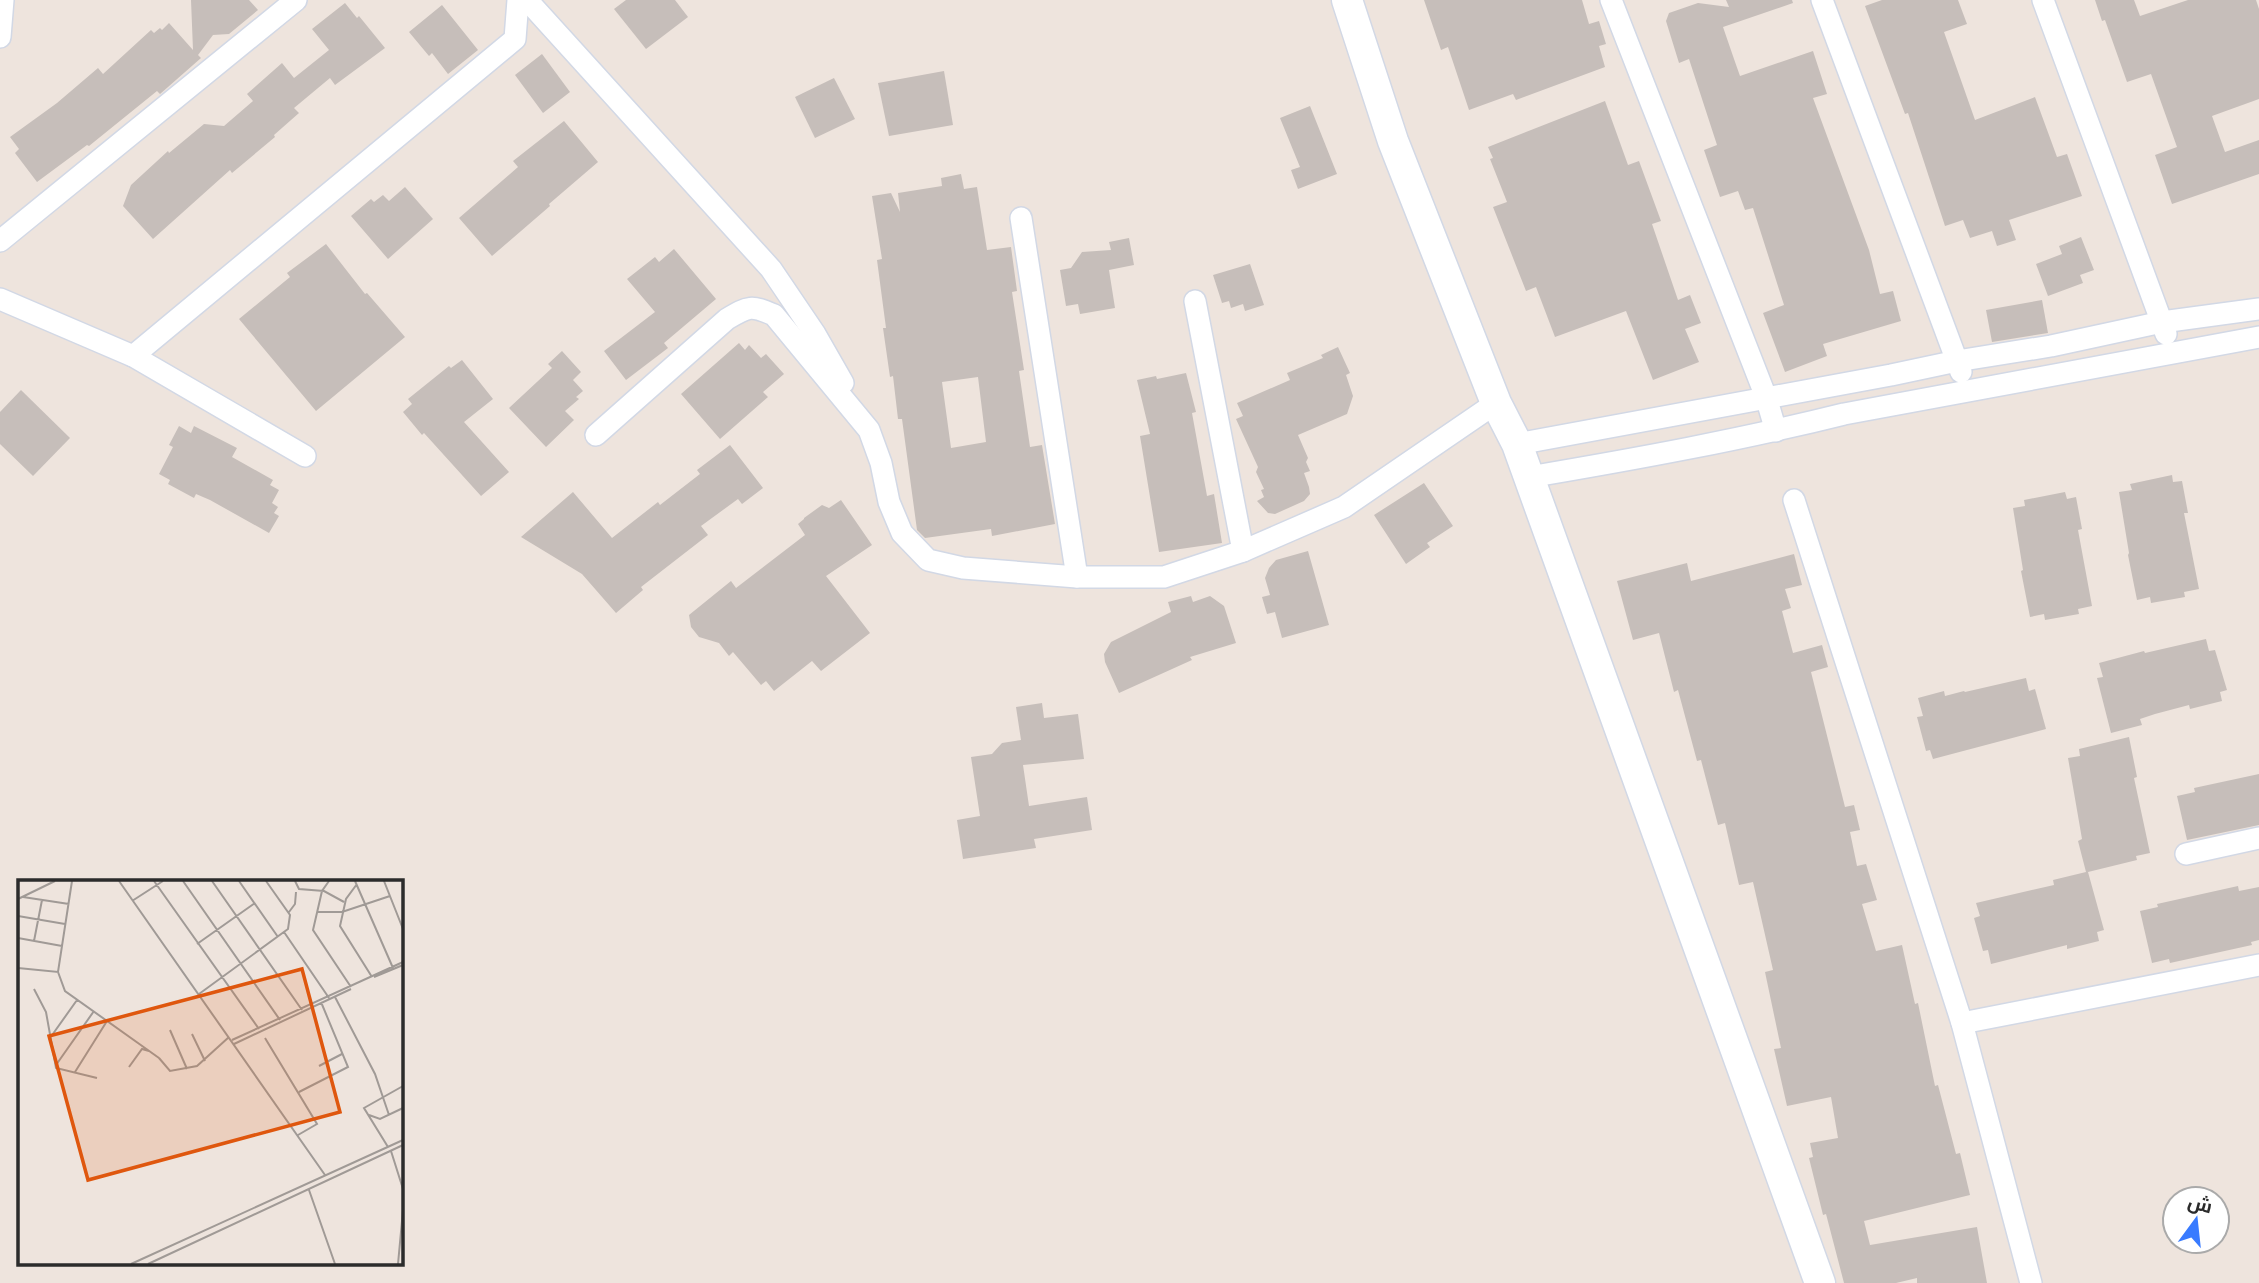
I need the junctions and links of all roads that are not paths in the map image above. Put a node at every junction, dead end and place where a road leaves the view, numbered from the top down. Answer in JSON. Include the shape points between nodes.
{"nodes":[{"id":1,"x":23,"y":0,"type":"edge"},
{"id":2,"x":296,"y":0,"type":"edge"},
{"id":3,"x":518,"y":0,"type":"edge"},
{"id":4,"x":527,"y":0,"type":"edge"},
{"id":5,"x":1347,"y":0,"type":"edge"},
{"id":6,"x":1611,"y":0,"type":"edge"},
{"id":7,"x":1822,"y":0,"type":"edge"},
{"id":8,"x":2043,"y":0,"type":"edge"},
{"id":9,"x":2,"y":18,"type":"edge"},
{"id":10,"x":1021,"y":218,"type":"dead end"},
{"id":11,"x":0,"y":242,"type":"edge"},
{"id":12,"x":0,"y":299,"type":"edge"},
{"id":13,"x":1195,"y":301,"type":"dead end"},
{"id":14,"x":2259,"y":309,"type":"edge"},
{"id":15,"x":2162,"y":323,"type":"junction"},
{"id":16,"x":2259,"y":337,"type":"edge"},
{"id":17,"x":2172,"y":352,"type":"junction"},
{"id":18,"x":133,"y":356,"type":"junction"},
{"id":19,"x":1957,"y":361,"type":"junction"},
{"id":20,"x":1968,"y":391,"type":"junction"},
{"id":21,"x":1766,"y":397,"type":"junction"},
{"id":22,"x":1496,"y":403,"type":"junction"},
{"id":23,"x":869,"y":430,"type":"junction"},
{"id":24,"x":1776,"y":431,"type":"junction"},
{"id":25,"x":596,"y":435,"type":"dead end"},
{"id":26,"x":1517,"y":444,"type":"junction"},
{"id":27,"x":305,"y":456,"type":"dead end"},
{"id":28,"x":1529,"y":477,"type":"junction"},
{"id":29,"x":1794,"y":500,"type":"dead end"},
{"id":30,"x":1243,"y":551,"type":"junction"},
{"id":31,"x":1077,"y":577,"type":"junction"},
{"id":32,"x":2259,"y":838,"type":"edge"},
{"id":33,"x":2186,"y":854,"type":"dead end"},
{"id":34,"x":2259,"y":965,"type":"edge"},
{"id":35,"x":1962,"y":1023,"type":"junction"},
{"id":36,"x":1820,"y":1283,"type":"edge"},
{"id":37,"x":2031,"y":1283,"type":"edge"}],
"edges":[{"from":1,"to":9,"type":"street"},
{"from":2,"to":11,"type":"street"},
{"from":3,"to":18,"type":"street","via":[[515,39]]},
{"from":4,"to":23,"type":"street","via":[[771,269],[815,334]]},
{"from":5,"to":22,"type":"street","via":[[1393,141]]},
{"from":6,"to":21,"type":"street"},
{"from":7,"to":19,"type":"street"},
{"from":8,"to":15,"type":"street"},
{"from":10,"to":31,"type":"street"},
{"from":12,"to":18,"type":"street"},
{"from":13,"to":30,"type":"street"},
{"from":14,"to":15,"type":"street"},
{"from":15,"to":17,"type":"street"},
{"from":15,"to":19,"type":"street"},
{"from":16,"to":17,"type":"street"},
{"from":17,"to":20,"type":"street"},
{"from":18,"to":27,"type":"street"},
{"from":19,"to":20,"type":"street"},
{"from":19,"to":21,"type":"street"},
{"from":20,"to":24,"type":"street"},
{"from":21,"to":24,"type":"street"},
{"from":21,"to":26,"type":"street"},
{"from":22,"to":26,"type":"street"},
{"from":22,"to":30,"type":"street","via":[[1344,507]]},
{"from":23,"to":25,"type":"street","via":[[774,315],[757,308],[743,309],[727,319]]},
{"from":23,"to":31,"type":"street","via":[[888,502],[902,533],[928,560],[963,568]]},
{"from":24,"to":28,"type":"street"},
{"from":26,"to":28,"type":"street"},
{"from":28,"to":36,"type":"street"},
{"from":29,"to":35,"type":"street"},
{"from":30,"to":31,"type":"street","via":[[1164,577]]},
{"from":32,"to":33,"type":"street"},
{"from":34,"to":35,"type":"street"},
{"from":35,"to":37,"type":"street"}]}
